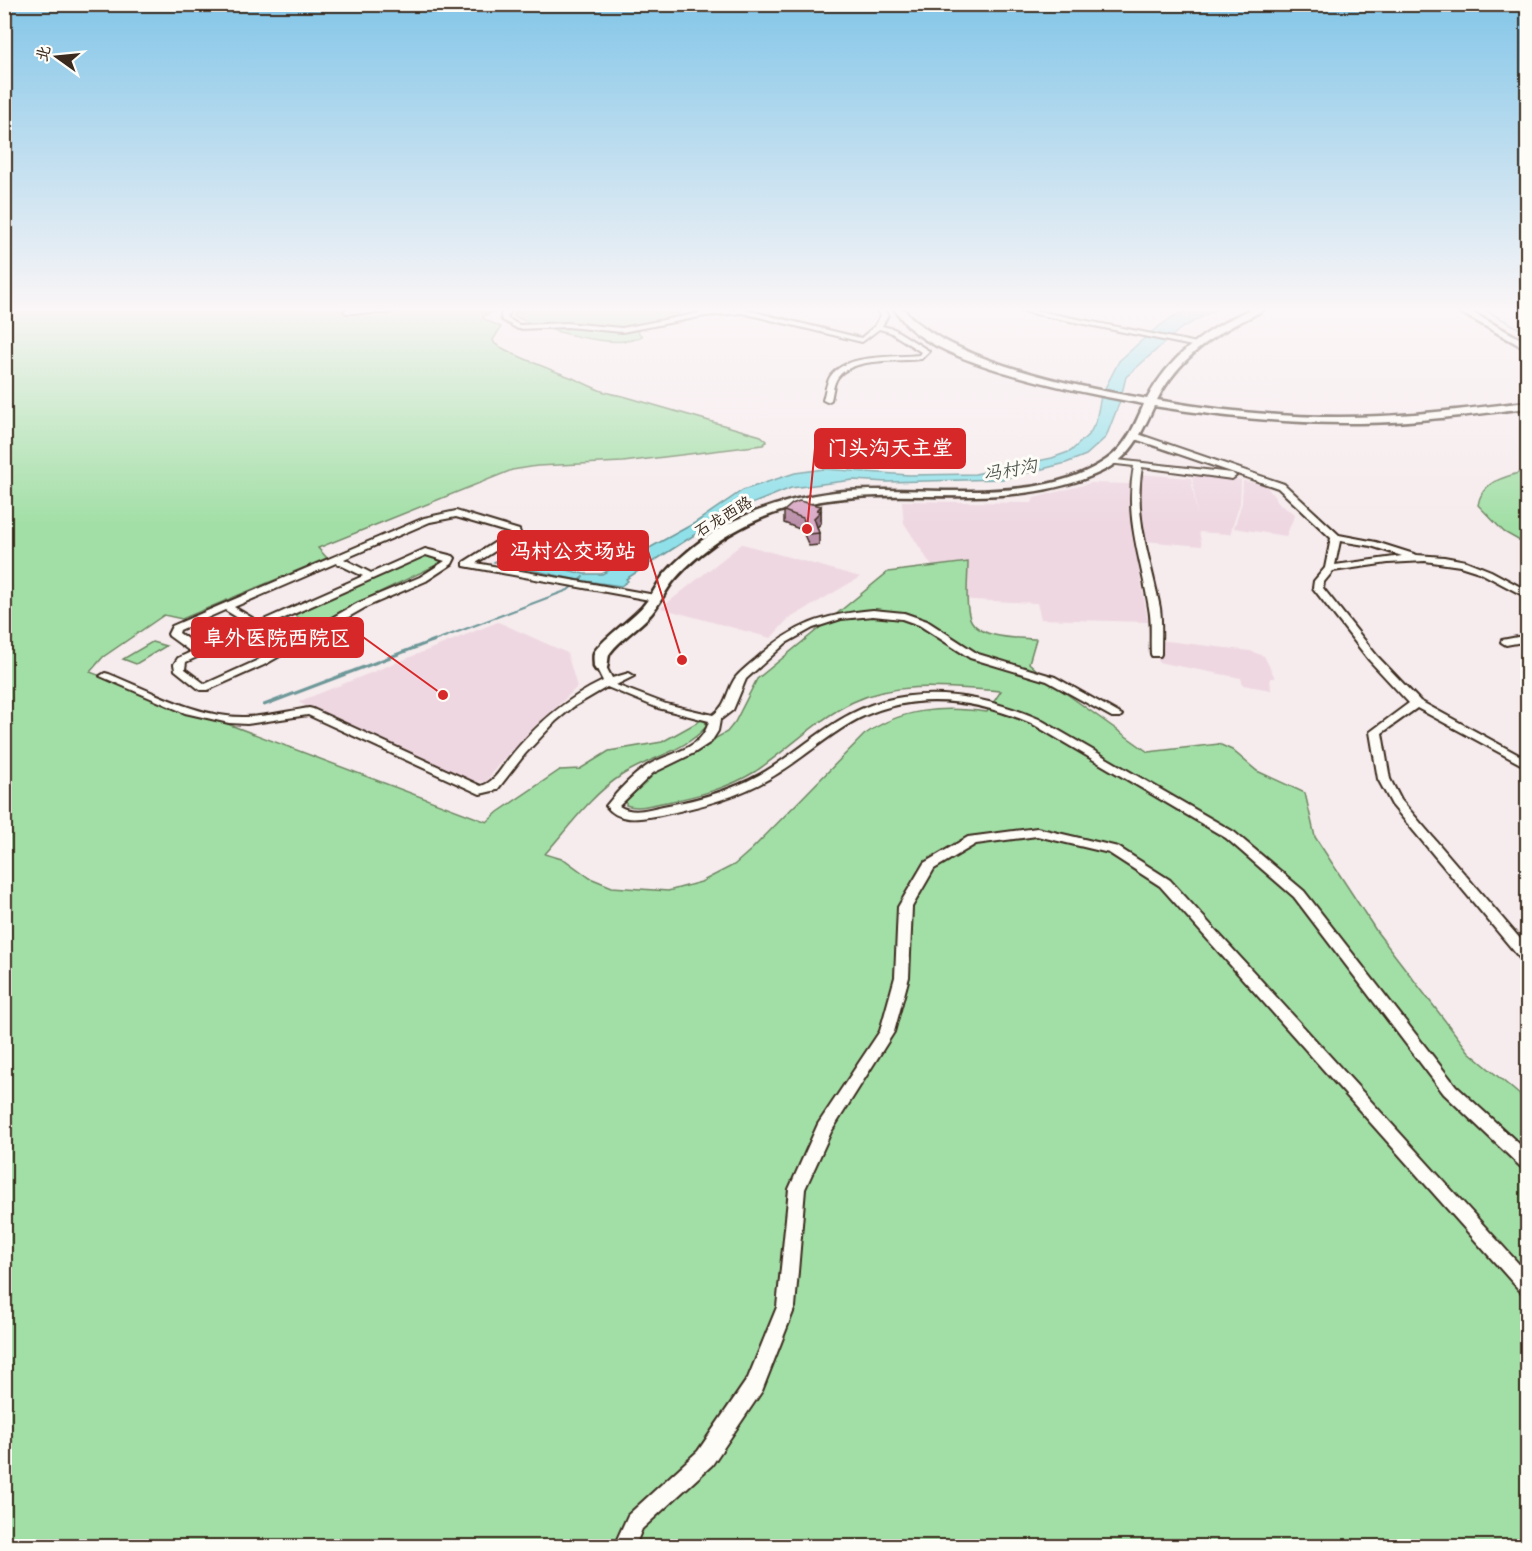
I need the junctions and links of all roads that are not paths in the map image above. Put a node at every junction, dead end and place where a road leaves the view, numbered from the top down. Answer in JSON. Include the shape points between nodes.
{"nodes":[{"id":1,"x":834,"y":379,"type":"edge"},
{"id":2,"x":1058,"y":379,"type":"edge"},
{"id":3,"x":1064,"y":379,"type":"edge"},
{"id":4,"x":1159,"y":379,"type":"edge"},
{"id":5,"x":1097,"y":389,"type":"junction"},
{"id":6,"x":827,"y":400,"type":"dead end"},
{"id":7,"x":1146,"y":400,"type":"junction"},
{"id":8,"x":1527,"y":402,"type":"edge"},
{"id":9,"x":1135,"y":436,"type":"junction"},
{"id":10,"x":1124,"y":449,"type":"junction"},
{"id":11,"x":1111,"y":462,"type":"junction"},
{"id":12,"x":1138,"y":465,"type":"junction"},
{"id":13,"x":1232,"y":476,"type":"dead end"},
{"id":14,"x":1336,"y":537,"type":"junction"},
{"id":15,"x":1413,"y":556,"type":"junction"},
{"id":16,"x":336,"y":559,"type":"junction"},
{"id":17,"x":450,"y":562,"type":"junction"},
{"id":18,"x":467,"y":564,"type":"junction"},
{"id":19,"x":1330,"y":569,"type":"junction"},
{"id":20,"x":370,"y":576,"type":"junction"},
{"id":21,"x":1527,"y":595,"type":"edge"},
{"id":22,"x":655,"y":598,"type":"junction"},
{"id":23,"x":225,"y":606,"type":"junction"},
{"id":24,"x":259,"y":626,"type":"junction"},
{"id":25,"x":1527,"y":638,"type":"edge"},
{"id":26,"x":1506,"y":642,"type":"dead end"},
{"id":27,"x":200,"y":652,"type":"junction"},
{"id":28,"x":1156,"y":654,"type":"dead end"},
{"id":29,"x":601,"y":667,"type":"joint"},
{"id":30,"x":105,"y":676,"type":"dead end"},
{"id":31,"x":629,"y":676,"type":"dead end"},
{"id":32,"x":609,"y":682,"type":"junction"},
{"id":33,"x":1416,"y":703,"type":"junction"},
{"id":34,"x":1116,"y":715,"type":"dead end"},
{"id":35,"x":715,"y":719,"type":"junction"},
{"id":36,"x":1527,"y":765,"type":"edge"},
{"id":37,"x":1527,"y":958,"type":"edge"},
{"id":38,"x":1527,"y":1163,"type":"edge"},
{"id":39,"x":1527,"y":1287,"type":"edge"},
{"id":40,"x":624,"y":1546,"type":"edge"}],
"edges":[{"from":1,"to":6,"type":"street"},
{"from":2,"to":5,"type":"main road"},
{"from":3,"to":5,"type":"main road"},
{"from":4,"to":7,"type":"main road","name":"石龙西路"},
{"from":5,"to":7,"type":"main road"},
{"from":7,"to":8,"type":"main road","via":[[1250,416],[1332,420],[1412,417]]},
{"from":7,"to":9,"type":"main road","name":"石龙西路"},
{"from":7,"to":10,"type":"main road","name":"石龙西路"},
{"from":9,"to":10,"type":"main road","name":"石龙西路"},
{"from":9,"to":14,"type":"street","via":[[1281,486]]},
{"from":10,"to":11,"type":"main road","name":"石龙西路"},
{"from":11,"to":12,"type":"street"},
{"from":11,"to":22,"type":"main road","name":"石龙西路","via":[[1067,482],[1020,492],[857,494],[782,506],[749,518],[718,537],[671,577]]},
{"from":12,"to":13,"type":"street"},
{"from":12,"to":28,"type":"street","via":[[1135,517],[1155,610]]},
{"from":14,"to":15,"type":"street"},
{"from":14,"to":19,"type":"street"},
{"from":15,"to":19,"type":"street"},
{"from":15,"to":21,"type":"street","via":[[1483,570]]},
{"from":16,"to":18,"type":"street","via":[[444,516],[468,516],[514,530],[511,537]]},
{"from":16,"to":20,"type":"street"},
{"from":16,"to":23,"type":"street"},
{"from":17,"to":18,"type":"street"},
{"from":17,"to":20,"type":"street","via":[[443,555],[425,552]]},
{"from":17,"to":27,"type":"street","via":[[423,579],[362,605],[260,663],[204,688],[179,664]]},
{"from":18,"to":22,"type":"street"},
{"from":19,"to":33,"type":"street","via":[[1318,581],[1320,593],[1372,658]]},
{"from":20,"to":24,"type":"street"},
{"from":22,"to":29,"type":"main road","name":"石龙西路","via":[[601,654]]},
{"from":23,"to":24,"type":"street"},
{"from":23,"to":27,"type":"street","via":[[176,627],[173,634]]},
{"from":24,"to":27,"type":"street"},
{"from":25,"to":26,"type":"street"},
{"from":29,"to":32,"type":"street"},
{"from":30,"to":32,"type":"street","via":[[189,711],[229,720],[247,721],[309,711],[480,790],[493,787],[559,710]]},
{"from":31,"to":32,"type":"street"},
{"from":32,"to":35,"type":"street","via":[[612,687],[662,706]]},
{"from":33,"to":36,"type":"street"},
{"from":33,"to":37,"type":"street","via":[[1376,732],[1384,779],[1396,802]]},
{"from":34,"to":35,"type":"street","via":[[1051,679],[974,656],[923,623],[904,616],[873,613],[840,616],[808,626],[782,641],[741,678],[727,710]]},
{"from":35,"to":38,"type":"street","via":[[707,742],[649,770],[612,807],[619,813],[638,815],[718,797],[771,773],[856,715],[896,701],[932,697],[967,700],[1007,709],[1035,721],[1230,835],[1299,894],[1450,1090]]},
{"from":39,"to":40,"type":"street","via":[[1165,883],[1113,850],[1038,832],[973,840],[929,866],[905,907],[902,977],[887,1032],[824,1129],[797,1189],[786,1307],[755,1384],[705,1458],[635,1522]]}]}
